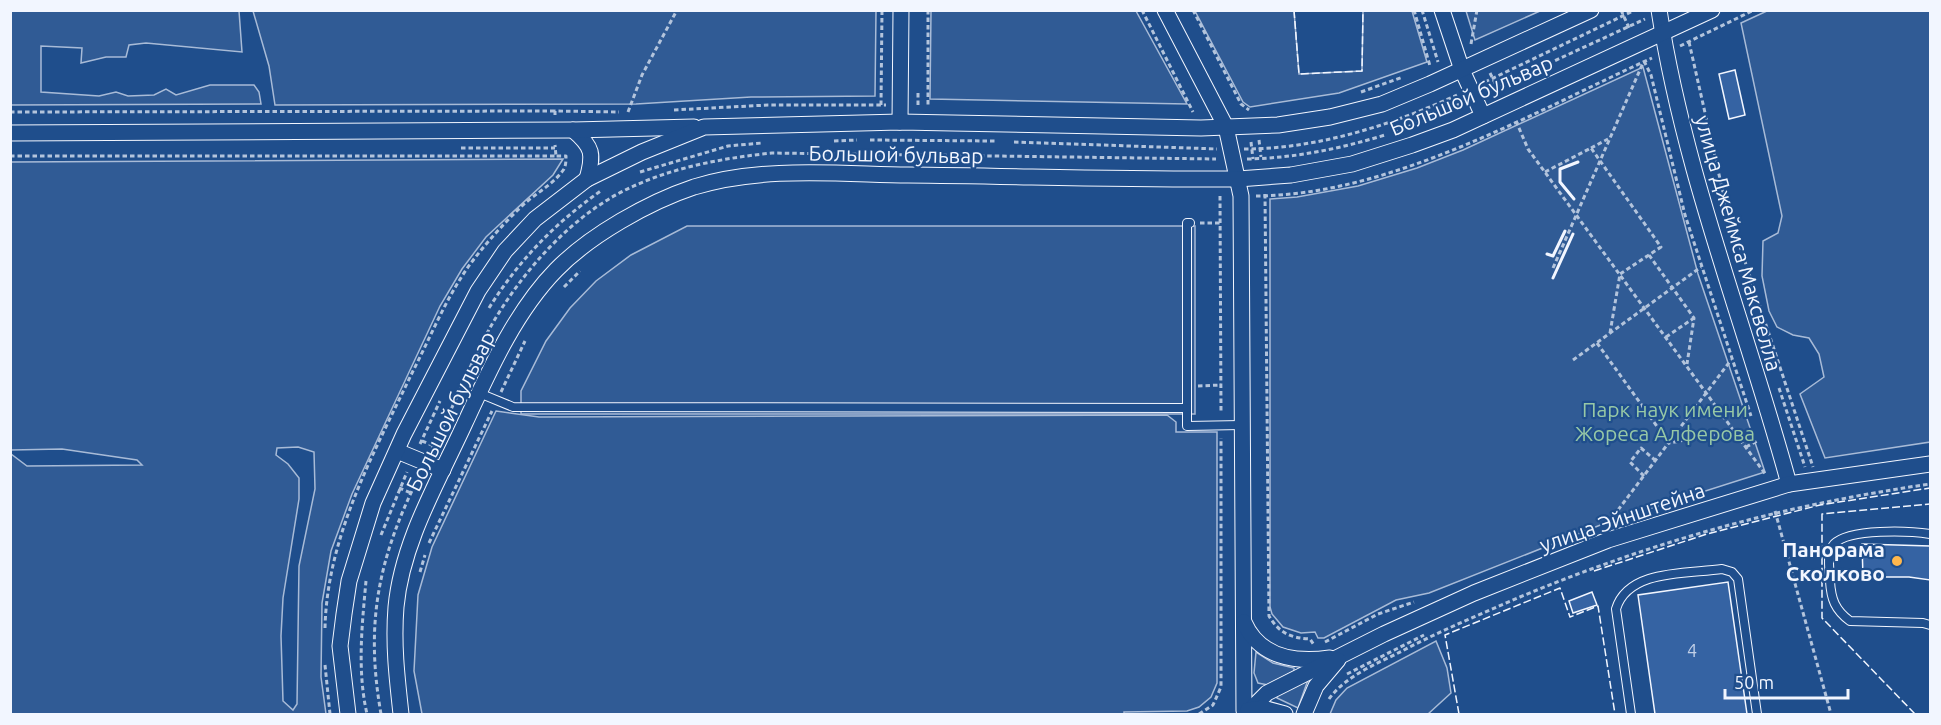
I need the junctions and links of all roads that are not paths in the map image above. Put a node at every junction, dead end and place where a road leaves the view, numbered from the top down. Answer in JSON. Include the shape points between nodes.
{"nodes":[{"id":1,"x":901,"y":10,"type":"edge"},
{"id":2,"x":1165,"y":10,"type":"edge"},
{"id":3,"x":1442,"y":10,"type":"edge"},
{"id":4,"x":1591,"y":10,"type":"edge"},
{"id":5,"x":1712,"y":10,"type":"edge"},
{"id":6,"x":1653,"y":14,"type":"edge"},
{"id":7,"x":1662,"y":33,"type":"junction"},
{"id":8,"x":1462,"y":70,"type":"junction"},
{"id":9,"x":1483,"y":116,"type":"junction"},
{"id":10,"x":900,"y":122,"type":"junction"},
{"id":11,"x":704,"y":127,"type":"junction"},
{"id":12,"x":1226,"y":127,"type":"junction"},
{"id":13,"x":573,"y":130,"type":"junction"},
{"id":14,"x":10,"y":133,"type":"edge"},
{"id":15,"x":587,"y":179,"type":"junction"},
{"id":16,"x":1238,"y":179,"type":"junction"},
{"id":17,"x":1190,"y":223,"type":"dead end"},
{"id":18,"x":479,"y":393,"type":"junction"},
{"id":19,"x":1187,"y":408,"type":"junction"},
{"id":20,"x":1241,"y":425,"type":"junction"},
{"id":21,"x":397,"y":451,"type":"junction"},
{"id":22,"x":1930,"y":464,"type":"edge"},
{"id":23,"x":443,"y":470,"type":"junction"},
{"id":24,"x":1789,"y":484,"type":"junction"},
{"id":25,"x":1930,"y":534,"type":"edge"},
{"id":26,"x":1242,"y":618,"type":"junction"},
{"id":27,"x":1930,"y":625,"type":"edge"},
{"id":28,"x":1342,"y":656,"type":"junction"},
{"id":29,"x":1755,"y":700,"type":"junction"},
{"id":30,"x":1745,"y":705,"type":"dead end"},
{"id":31,"x":1244,"y":711,"type":"edge"},
{"id":32,"x":348,"y":714,"type":"edge"},
{"id":33,"x":401,"y":714,"type":"edge"},
{"id":34,"x":1285,"y":714,"type":"edge"},
{"id":35,"x":1304,"y":714,"type":"edge"},
{"id":36,"x":1631,"y":714,"type":"edge"},
{"id":37,"x":1757,"y":714,"type":"edge"}],
"edges":[{"from":1,"to":10,"type":"street"},
{"from":2,"to":12,"type":"street"},
{"from":3,"to":8,"type":"street"},
{"from":4,"to":8,"type":"street","name":"Большой бульвар"},
{"from":5,"to":7,"type":"street","name":"Большой бульвар"},
{"from":6,"to":7,"type":"street","name":"улица Джеймса Максвелла"},
{"from":7,"to":9,"type":"street","name":"Большой бульвар"},
{"from":7,"to":24,"type":"street","name":"улица Джеймса Максвелла","via":[[1707,223]]},
{"from":8,"to":9,"type":"street"},
{"from":8,"to":12,"type":"street","name":"Большой бульвар","via":[[1382,104],[1330,117]]},
{"from":9,"to":16,"type":"street","name":"Большой бульвар","via":[[1352,164]]},
{"from":10,"to":11,"type":"street","name":"Большой бульвар"},
{"from":10,"to":12,"type":"street","name":"Большой бульвар"},
{"from":11,"to":13,"type":"street"},
{"from":11,"to":15,"type":"street","name":"Большой бульвар"},
{"from":12,"to":16,"type":"street"},
{"from":13,"to":14,"type":"street"},
{"from":13,"to":15,"type":"street","via":[[588,143],[591,153]]},
{"from":15,"to":21,"type":"street","name":"Большой бульвар","via":[[535,219],[505,251],[478,291]]},
{"from":16,"to":18,"type":"street","name":"Большой бульвар","via":[[841,173],[751,175],[694,188],[595,238],[556,270],[520,317]]},
{"from":16,"to":20,"type":"street"},
{"from":17,"to":19,"type":"lane"},
{"from":18,"to":19,"type":"lane","via":[[513,407]]},
{"from":18,"to":23,"type":"street","name":"Большой бульвар"},
{"from":19,"to":20,"type":"lane","via":[[1187,426]]},
{"from":20,"to":26,"type":"street"},
{"from":21,"to":23,"type":"street"},
{"from":21,"to":32,"type":"street","name":"Большой бульвар","via":[[373,503],[349,580],[340,646]]},
{"from":22,"to":24,"type":"street","name":"улица Эйнштейна","via":[[1811,474]]},
{"from":23,"to":33,"type":"street","name":"Большой бульвар","via":[[419,522],[396,605],[394,656]]},
{"from":24,"to":28,"type":"street","name":"улица Эйнштейна","via":[[1568,555],[1474,593]]},
{"from":25,"to":27,"type":"lane","via":[[1875,532],[1843,539],[1834,544],[1830,553],[1832,601],[1850,621]]},
{"from":26,"to":28,"type":"street","via":[[1250,636],[1276,655],[1291,659]]},
{"from":26,"to":31,"type":"street"},
{"from":28,"to":31,"type":"street","name":"улица Эйнштейна","via":[[1267,693]]},
{"from":28,"to":35,"type":"street","via":[[1316,686]]},
{"from":29,"to":30,"type":"lane"},
{"from":29,"to":36,"type":"lane","via":[[1738,579],[1722,569],[1647,579],[1621,596],[1616,609]]},
{"from":29,"to":37,"type":"lane"},
{"from":31,"to":34,"type":"street","via":[[1269,709]]}]}
